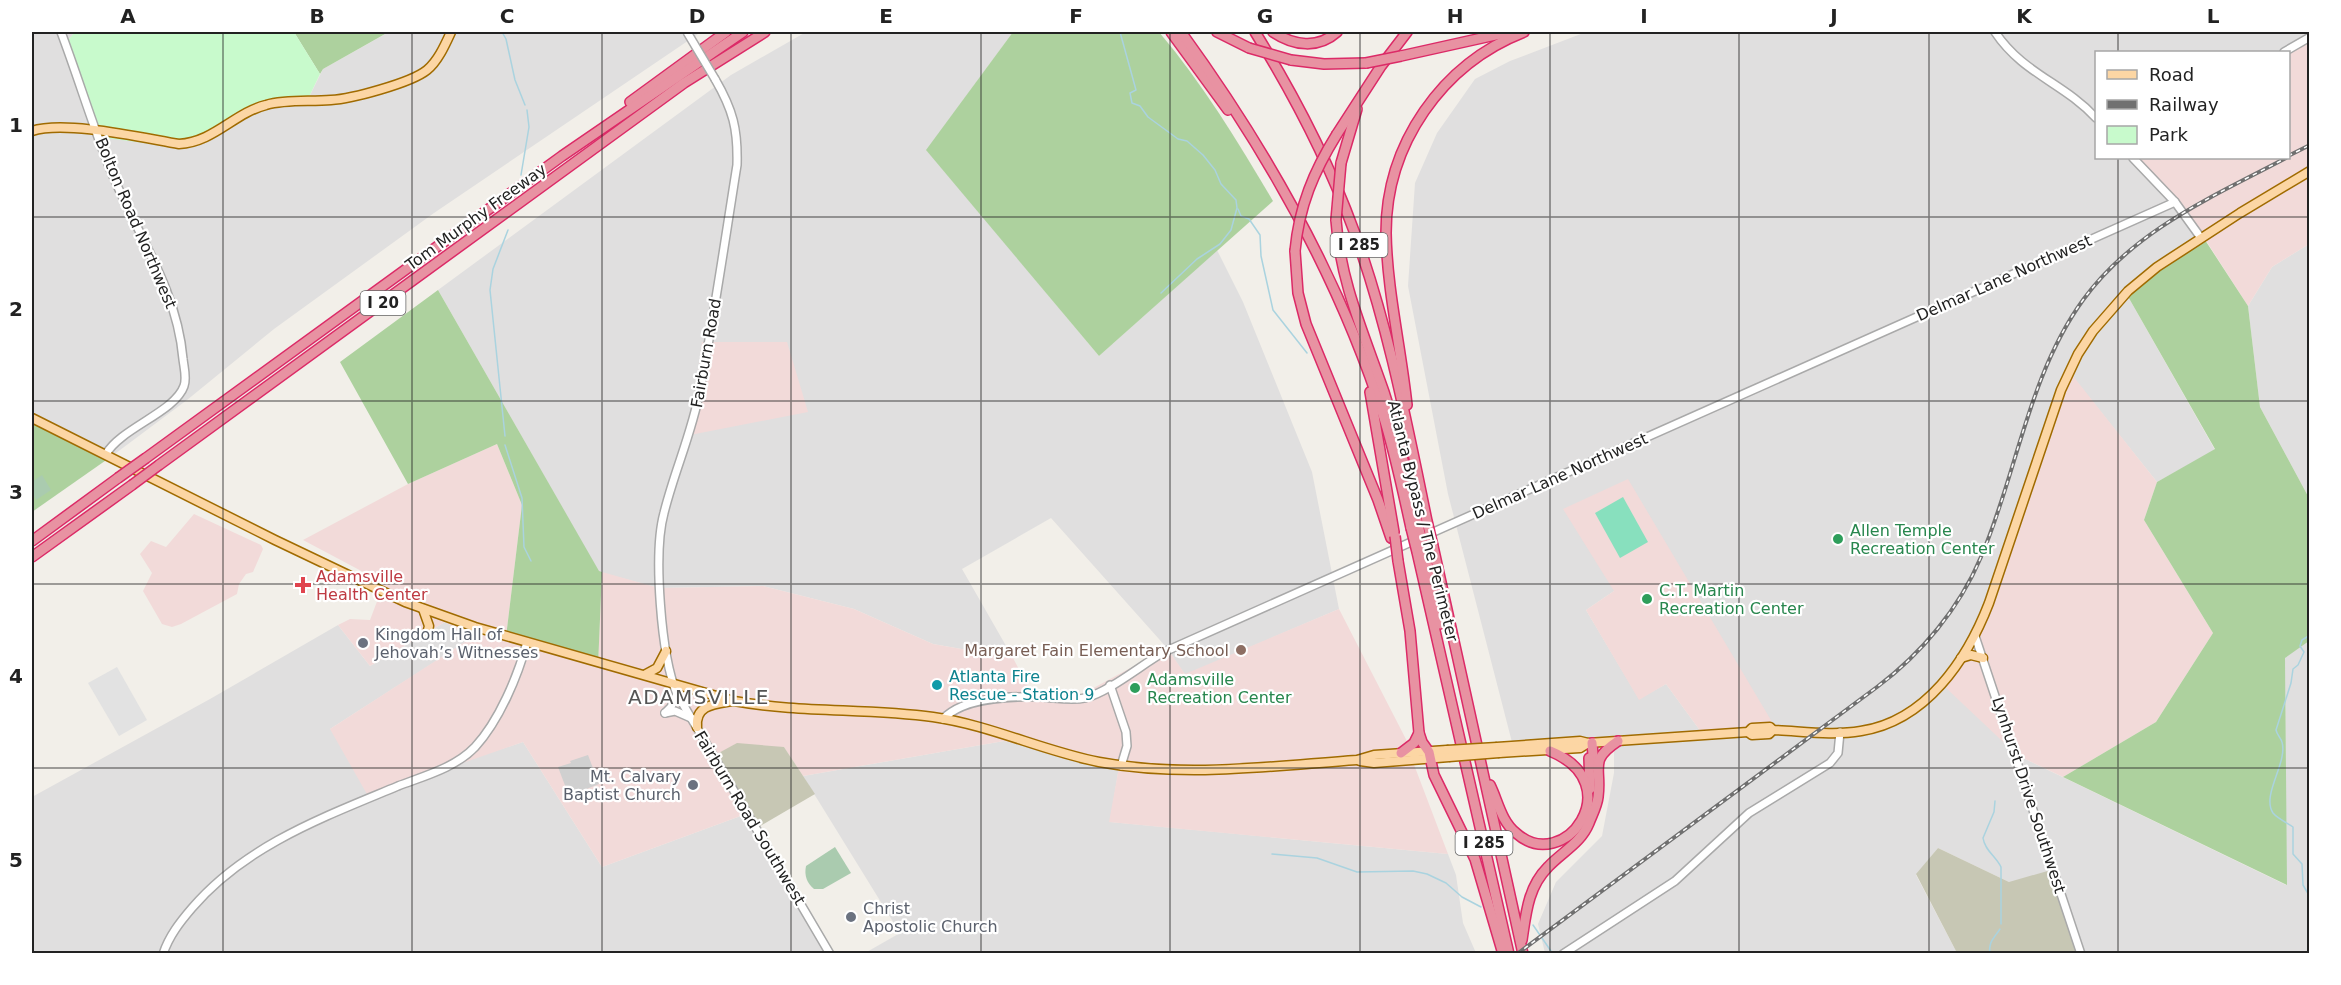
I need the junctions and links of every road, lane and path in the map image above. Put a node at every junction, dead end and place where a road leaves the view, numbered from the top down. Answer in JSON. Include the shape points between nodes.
{"nodes":[{"id":1,"x":62,"y":32,"type":"edge"},
{"id":2,"x":451,"y":32,"type":"edge"},
{"id":3,"x":687,"y":32,"type":"edge"},
{"id":4,"x":726,"y":32,"type":"edge"},
{"id":5,"x":743,"y":32,"type":"edge"},
{"id":6,"x":767,"y":32,"type":"edge"},
{"id":7,"x":1171,"y":32,"type":"edge"},
{"id":8,"x":1181,"y":32,"type":"edge"},
{"id":9,"x":1217,"y":32,"type":"edge"},
{"id":10,"x":1249,"y":32,"type":"edge"},
{"id":11,"x":1255,"y":32,"type":"edge"},
{"id":12,"x":1273,"y":32,"type":"edge"},
{"id":13,"x":1337,"y":32,"type":"edge"},
{"id":14,"x":1407,"y":32,"type":"edge"},
{"id":15,"x":1509,"y":32,"type":"edge"},
{"id":16,"x":1524,"y":32,"type":"edge"},
{"id":17,"x":1995,"y":32,"type":"edge"},
{"id":18,"x":2310,"y":37,"type":"edge"},
{"id":19,"x":2286,"y":51,"type":"edge"},
{"id":20,"x":1273,"y":60,"type":"junction"},
{"id":21,"x":1371,"y":80,"type":"junction"},
{"id":22,"x":2095,"y":116,"type":"edge"},
{"id":23,"x":96,"y":130,"type":"junction"},
{"id":24,"x":32,"y":131,"type":"edge"},
{"id":25,"x":562,"y":156,"type":"junction"},
{"id":26,"x":2134,"y":159,"type":"edge"},
{"id":27,"x":1271,"y":170,"type":"junction"},
{"id":28,"x":2310,"y":171,"type":"edge"},
{"id":29,"x":2175,"y":202,"type":"junction"},
{"id":30,"x":2202,"y":238,"type":"junction"},
{"id":31,"x":1362,"y":355,"type":"junction"},
{"id":32,"x":32,"y":418,"type":"edge"},
{"id":33,"x":1411,"y":443,"type":"junction"},
{"id":34,"x":106,"y":454,"type":"junction"},
{"id":35,"x":1419,"y":525,"type":"junction"},
{"id":36,"x":1393,"y":537,"type":"junction"},
{"id":37,"x":32,"y":541,"type":"edge"},
{"id":38,"x":1424,"y":549,"type":"junction"},
{"id":39,"x":32,"y":557,"type":"edge"},
{"id":40,"x":423,"y":609,"type":"junction"},
{"id":41,"x":427,"y":634,"type":"dead end"},
{"id":42,"x":1975,"y":636,"type":"junction"},
{"id":43,"x":527,"y":642,"type":"junction"},
{"id":44,"x":666,"y":651,"type":"junction"},
{"id":45,"x":1983,"y":658,"type":"junction"},
{"id":46,"x":1961,"y":659,"type":"junction"},
{"id":47,"x":646,"y":674,"type":"junction"},
{"id":48,"x":672,"y":682,"type":"junction"},
{"id":49,"x":1110,"y":685,"type":"junction"},
{"id":50,"x":677,"y":694,"type":"junction"},
{"id":51,"x":734,"y":701,"type":"junction"},
{"id":52,"x":943,"y":719,"type":"junction"},
{"id":53,"x":695,"y":723,"type":"junction"},
{"id":54,"x":1840,"y":732,"type":"junction"},
{"id":55,"x":1419,"y":733,"type":"junction"},
{"id":56,"x":1618,"y":741,"type":"junction"},
{"id":57,"x":1590,"y":743,"type":"junction"},
{"id":58,"x":1498,"y":750,"type":"junction"},
{"id":59,"x":1550,"y":751,"type":"junction"},
{"id":60,"x":1401,"y":753,"type":"junction"},
{"id":61,"x":1430,"y":755,"type":"junction"},
{"id":62,"x":1357,"y":760,"type":"junction"},
{"id":63,"x":1121,"y":766,"type":"junction"},
{"id":64,"x":1484,"y":772,"type":"junction"},
{"id":65,"x":1589,"y":792,"type":"junction"},
{"id":66,"x":1591,"y":816,"type":"junction"},
{"id":67,"x":1522,"y":949,"type":"edge"},
{"id":68,"x":163,"y":954,"type":"edge"},
{"id":69,"x":830,"y":954,"type":"edge"},
{"id":70,"x":1503,"y":954,"type":"edge"},
{"id":71,"x":1509,"y":954,"type":"edge"},
{"id":72,"x":1563,"y":954,"type":"edge"},
{"id":73,"x":2081,"y":954,"type":"edge"}],
"edges":[{"from":1,"to":23,"type":"street","name":"Bolton Road Northwest"},
{"from":2,"to":23,"type":"main road","via":[[431,66],[413,78],[352,97],[266,105],[203,140],[179,144]]},
{"from":3,"to":44,"type":"street","name":"Fairburn Road","bridge":true,"via":[[728,102],[738,143],[700,390],[661,528],[661,604]]},
{"from":4,"to":25,"type":"highway","via":[[654,82]]},
{"from":5,"to":25,"type":"highway","name":"Tom Murphy Freeway","number":"I 20"},
{"from":6,"to":39,"type":"highway","name":"Tom Murphy Freeway","number":"I 20","bridge":true,"via":[[676,89]]},
{"from":7,"to":27,"type":"highway"},
{"from":8,"to":27,"type":"highway","name":"Atlanta Bypass / The Perimeter","number":"I 285"},
{"from":9,"to":15,"type":"highway","bridge":true,"via":[[1249,48],[1324,64],[1366,63]]},
{"from":10,"to":20,"type":"highway"},
{"from":11,"to":20,"type":"highway","name":"Atlanta Bypass / The Perimeter","number":"I 285"},
{"from":12,"to":13,"type":"highway","via":[[1293,42],[1310,44]]},
{"from":14,"to":21,"type":"highway"},
{"from":16,"to":33,"type":"highway","via":[[1472,60],[1437,93],[1410,134],[1394,175],[1387,211],[1387,251]]},
{"from":17,"to":22,"type":"street","via":[[2016,58]]},
{"from":18,"to":19,"type":"street"},
{"from":20,"to":33,"type":"highway","name":"Atlanta Bypass / The Perimeter","number":"I 285","via":[[1314,137],[1354,231]]},
{"from":21,"to":35,"type":"highway","bridge":true,"via":[[1357,109],[1341,163],[1336,220],[1339,253],[1348,292],[1396,434]]},
{"from":21,"to":36,"type":"highway","bridge":true,"via":[[1308,186],[1295,251],[1298,293],[1306,324]]},
{"from":23,"to":24,"type":"main road"},
{"from":23,"to":34,"type":"street","name":"Bolton Road Northwest","via":[[119,191],[174,310],[185,378],[174,400],[115,442]]},
{"from":25,"to":37,"type":"highway","name":"Tom Murphy Freeway","number":"I 20","bridge":true},
{"from":26,"to":29,"type":"street"},
{"from":27,"to":31,"type":"highway","name":"Atlanta Bypass / The Perimeter","number":"I 285","via":[[1323,267]]},
{"from":28,"to":30,"type":"main road"},
{"from":29,"to":30,"type":"street"},
{"from":29,"to":49,"type":"street","name":"Delmar Lane Northwest","via":[[1175,647]]},
{"from":30,"to":42,"type":"main road","via":[[2128,291],[2078,354],[2061,390]]},
{"from":31,"to":35,"type":"highway","name":"Atlanta Bypass / The Perimeter","number":"I 285"},
{"from":31,"to":36,"type":"highway"},
{"from":32,"to":34,"type":"main road"},
{"from":33,"to":35,"type":"highway","name":"Atlanta Bypass / The Perimeter","number":"I 285"},
{"from":34,"to":40,"type":"main road","via":[[371,587]]},
{"from":35,"to":38,"type":"highway","name":"Atlanta Bypass / The Perimeter","number":"I 285","bridge":true},
{"from":35,"to":38,"type":"highway","name":"Atlanta Bypass / The Perimeter","number":"I 285","bridge":true},
{"from":36,"to":55,"type":"highway","bridge":true,"via":[[1410,632]]},
{"from":38,"to":64,"type":"highway","name":"Atlanta Bypass / The Perimeter","number":"I 285"},
{"from":38,"to":71,"type":"highway","name":"Atlanta Bypass / The Perimeter","number":"I 285","via":[[1459,733]]},
{"from":40,"to":41,"type":"main road"},
{"from":40,"to":43,"type":"main road"},
{"from":42,"to":45,"type":"street","name":"Lynhurst Drive Southwest"},
{"from":42,"to":46,"type":"main road"},
{"from":43,"to":47,"type":"main road"},
{"from":43,"to":68,"type":"street","via":[[512,686],[475,747],[450,765],[309,824],[249,857],[204,894],[171,936]]},
{"from":44,"to":47,"type":"main road","via":[[657,668]]},
{"from":44,"to":48,"type":"street","name":"Fairburn Road"},
{"from":45,"to":46,"type":"main road","via":[[1971,655]]},
{"from":45,"to":73,"type":"street","name":"Lynhurst Drive Southwest"},
{"from":46,"to":54,"type":"main road","via":[[1914,710],[1879,727]]},
{"from":47,"to":48,"type":"main road"},
{"from":48,"to":50,"type":"street","name":"Fairburn Road Southwest"},
{"from":48,"to":51,"type":"main road"},
{"from":49,"to":52,"type":"street","name":"Delmar Lane Northwest","via":[[1082,699],[984,700],[956,708]]},
{"from":49,"to":63,"type":"street","via":[[1126,732],[1127,746]]},
{"from":50,"to":53,"type":"street","name":"Fairburn Road Southwest"},
{"from":50,"to":53,"type":"street","via":[[665,712],[682,713]]},
{"from":51,"to":52,"type":"main road","via":[[778,708]]},
{"from":51,"to":53,"type":"main road","via":[[702,709]]},
{"from":52,"to":63,"type":"main road"},
{"from":53,"to":69,"type":"street","name":"Fairburn Road Southwest"},
{"from":54,"to":56,"type":"main road","via":[[1760,727],[1748,732]]},
{"from":54,"to":72,"type":"street","via":[[1838,753],[1830,763],[1749,813],[1675,881]]},
{"from":55,"to":60,"type":"highway"},
{"from":55,"to":61,"type":"highway"},
{"from":56,"to":57,"type":"main road"},
{"from":56,"to":66,"type":"highway","via":[[1599,760],[1598,801]]},
{"from":57,"to":58,"type":"main road"},
{"from":57,"to":59,"type":"main road"},
{"from":57,"to":65,"type":"highway"},
{"from":57,"to":66,"type":"highway","via":[[1595,792]]},
{"from":58,"to":59,"type":"main road"},
{"from":58,"to":61,"type":"main road","bridge":true},
{"from":59,"to":65,"type":"highway","via":[[1575,766]]},
{"from":60,"to":61,"type":"main road"},
{"from":60,"to":62,"type":"main road"},
{"from":61,"to":62,"type":"main road","via":[[1374,763]]},
{"from":61,"to":70,"type":"highway","via":[[1434,775],[1475,859]]},
{"from":62,"to":63,"type":"main road","via":[[1206,771]]},
{"from":64,"to":65,"type":"highway","via":[[1509,826],[1532,842],[1552,842],[1572,833],[1585,817]]},
{"from":64,"to":67,"type":"highway","name":"Atlanta Bypass / The Perimeter","number":"I 285"},
{"from":66,"to":67,"type":"highway","via":[[1579,838],[1535,884],[1527,904]]}]}
